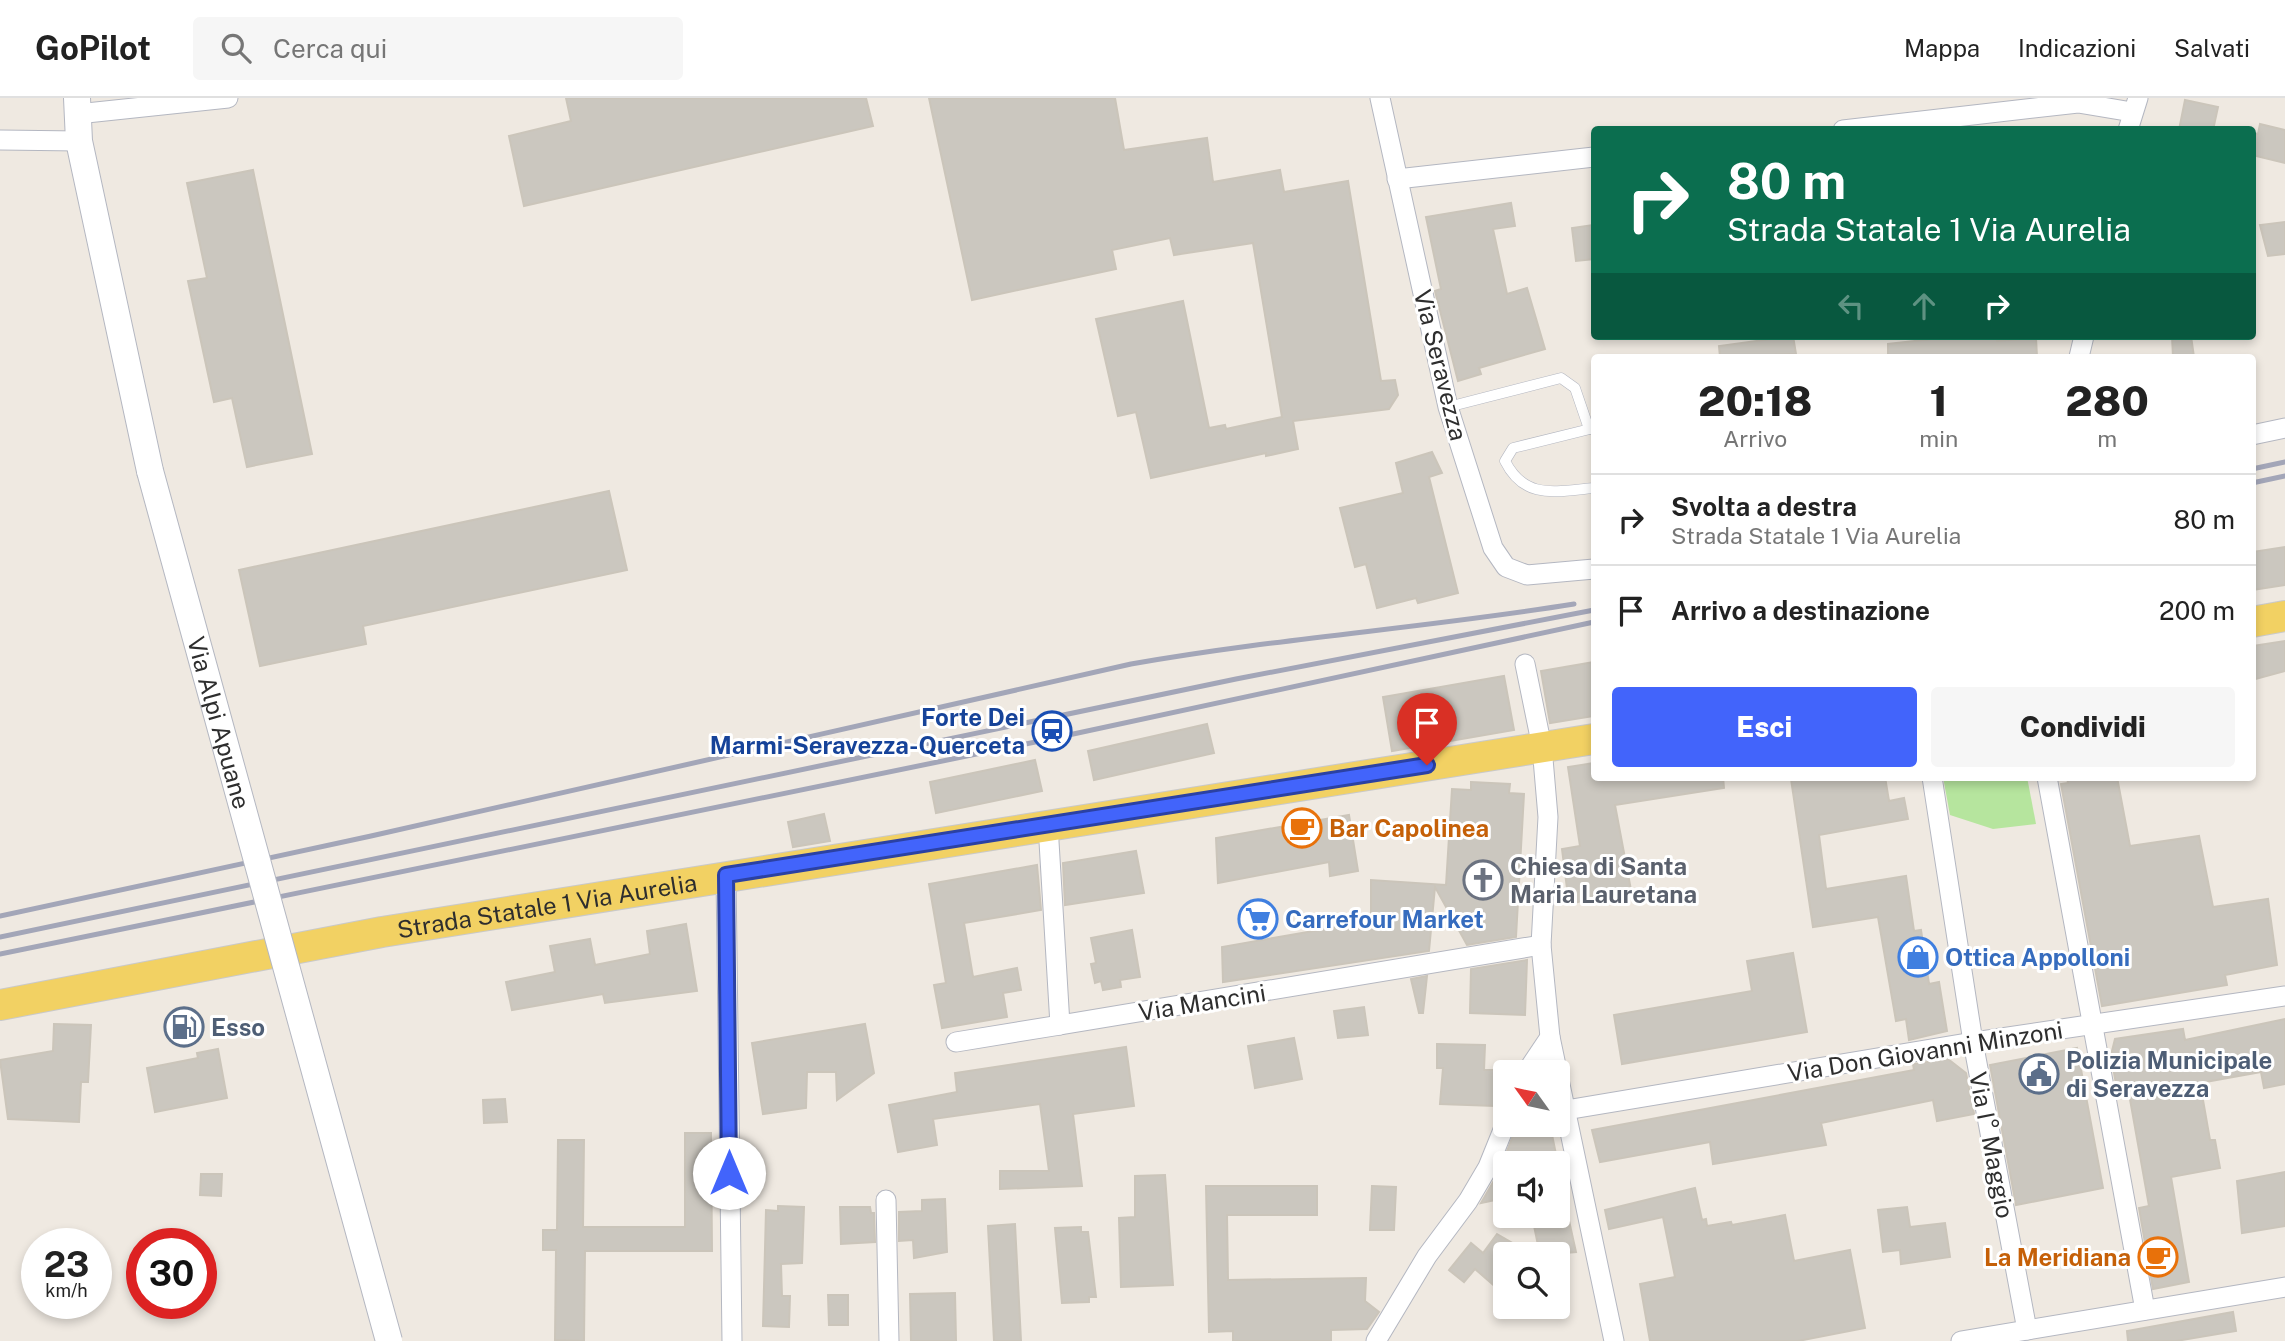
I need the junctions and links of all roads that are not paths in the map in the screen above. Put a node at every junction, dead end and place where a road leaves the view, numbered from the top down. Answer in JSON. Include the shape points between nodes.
{"nodes":[{"id":1,"x":228,"y":98,"type":"edge"},
{"id":2,"x":1380,"y":98,"type":"edge"},
{"id":3,"x":77,"y":106,"type":"edge"},
{"id":4,"x":2133,"y":113,"type":"edge"},
{"id":5,"x":1878,"y":126,"type":"edge"},
{"id":6,"x":0,"y":140,"type":"edge"},
{"id":7,"x":79,"y":141,"type":"junction"},
{"id":8,"x":1591,"y":157,"type":"edge"},
{"id":9,"x":1397,"y":179,"type":"junction"},
{"id":10,"x":1448,"y":407,"type":"junction"},
{"id":11,"x":1591,"y":426,"type":"edge"},
{"id":12,"x":1591,"y":428,"type":"edge"},
{"id":13,"x":2285,"y":428,"type":"edge"},
{"id":14,"x":2256,"y":434,"type":"edge"},
{"id":15,"x":1591,"y":488,"type":"edge"},
{"id":16,"x":1591,"y":569,"type":"edge"},
{"id":17,"x":2285,"y":616,"type":"edge"},
{"id":18,"x":2256,"y":621,"type":"edge"},
{"id":19,"x":1525,"y":664,"type":"dead end"},
{"id":20,"x":1591,"y":739,"type":"edge"},
{"id":21,"x":1542,"y":747,"type":"junction"},
{"id":22,"x":1933,"y":781,"type":"edge"},
{"id":23,"x":2048,"y":781,"type":"edge"},
{"id":24,"x":1048,"y":825,"type":"junction"},
{"id":25,"x":726,"y":875,"type":"junction"},
{"id":26,"x":1541,"y":945,"type":"junction"},
{"id":27,"x":2285,"y":996,"type":"edge"},
{"id":28,"x":0,"y":1005,"type":"edge"},
{"id":29,"x":1060,"y":1025,"type":"junction"},
{"id":30,"x":2094,"y":1025,"type":"junction"},
{"id":31,"x":1550,"y":1037,"type":"junction"},
{"id":32,"x":956,"y":1042,"type":"dead end"},
{"id":33,"x":1973,"y":1042,"type":"junction"},
{"id":34,"x":1535,"y":1060,"type":"edge"},
{"id":35,"x":1555,"y":1060,"type":"edge"},
{"id":36,"x":1570,"y":1109,"type":"edge"},
{"id":37,"x":1570,"y":1129,"type":"edge"},
{"id":38,"x":1500,"y":1138,"type":"edge"},
{"id":39,"x":886,"y":1200,"type":"dead end"},
{"id":40,"x":2285,"y":1287,"type":"edge"},
{"id":41,"x":2145,"y":1310,"type":"junction"},
{"id":42,"x":2027,"y":1330,"type":"junction"},
{"id":43,"x":389,"y":1341,"type":"edge"},
{"id":44,"x":732,"y":1341,"type":"edge"},
{"id":45,"x":889,"y":1341,"type":"edge"},
{"id":46,"x":1376,"y":1341,"type":"edge"},
{"id":47,"x":1614,"y":1341,"type":"edge"},
{"id":48,"x":1961,"y":1341,"type":"edge"}],
"edges":[{"from":1,"to":3,"type":"street"},
{"from":2,"to":9,"type":"street","name":"Via Seravezza"},
{"from":3,"to":7,"type":"main road","name":"Via Alpi Apuane"},
{"from":4,"to":5,"type":"street","via":[[2078,103]]},
{"from":6,"to":7,"type":"street"},
{"from":7,"to":43,"type":"main road","name":"Via Alpi Apuane","bridge":true,"via":[[150,471]]},
{"from":8,"to":9,"type":"street"},
{"from":9,"to":10,"type":"street","name":"Via Seravezza"},
{"from":10,"to":11,"type":"lane","via":[[1562,378],[1575,388]]},
{"from":10,"to":16,"type":"street","name":"Via Seravezza","via":[[1493,548],[1506,567],[1527,575]]},
{"from":12,"to":15,"type":"lane","via":[[1513,448],[1505,461],[1512,475],[1543,493]]},
{"from":13,"to":14,"type":"street"},
{"from":17,"to":18,"type":"main road"},
{"from":19,"to":21,"type":"street"},
{"from":20,"to":21,"type":"main road","name":"Strada Statale 1 Via Aurelia"},
{"from":21,"to":24,"type":"main road","name":"Strada Statale 1 Via Aurelia"},
{"from":21,"to":26,"type":"street","via":[[1548,817]]},
{"from":22,"to":33,"type":"street","name":"Via I° Maggio"},
{"from":23,"to":30,"type":"street"},
{"from":24,"to":25,"type":"main road","name":"Strada Statale 1 Via Aurelia"},
{"from":24,"to":29,"type":"street"},
{"from":25,"to":28,"type":"main road","name":"Strada Statale 1 Via Aurelia","via":[[382,932]]},
{"from":25,"to":44,"type":"street"},
{"from":26,"to":29,"type":"street","name":"Via Mancini"},
{"from":26,"to":31,"type":"street"},
{"from":27,"to":30,"type":"street","name":"Via Don Giovanni Minzoni"},
{"from":29,"to":32,"type":"street","name":"Via Mancini"},
{"from":30,"to":33,"type":"street","name":"Via Don Giovanni Minzoni"},
{"from":30,"to":41,"type":"street"},
{"from":31,"to":34,"type":"street"},
{"from":31,"to":35,"type":"street"},
{"from":33,"to":36,"type":"street","name":"Via Don Giovanni Minzoni"},
{"from":33,"to":42,"type":"street","name":"Via I° Maggio"},
{"from":37,"to":47,"type":"street"},
{"from":38,"to":46,"type":"street","via":[[1468,1201],[1427,1256]]},
{"from":39,"to":45,"type":"street"},
{"from":40,"to":41,"type":"street"},
{"from":41,"to":42,"type":"street"},
{"from":42,"to":48,"type":"street"}]}
